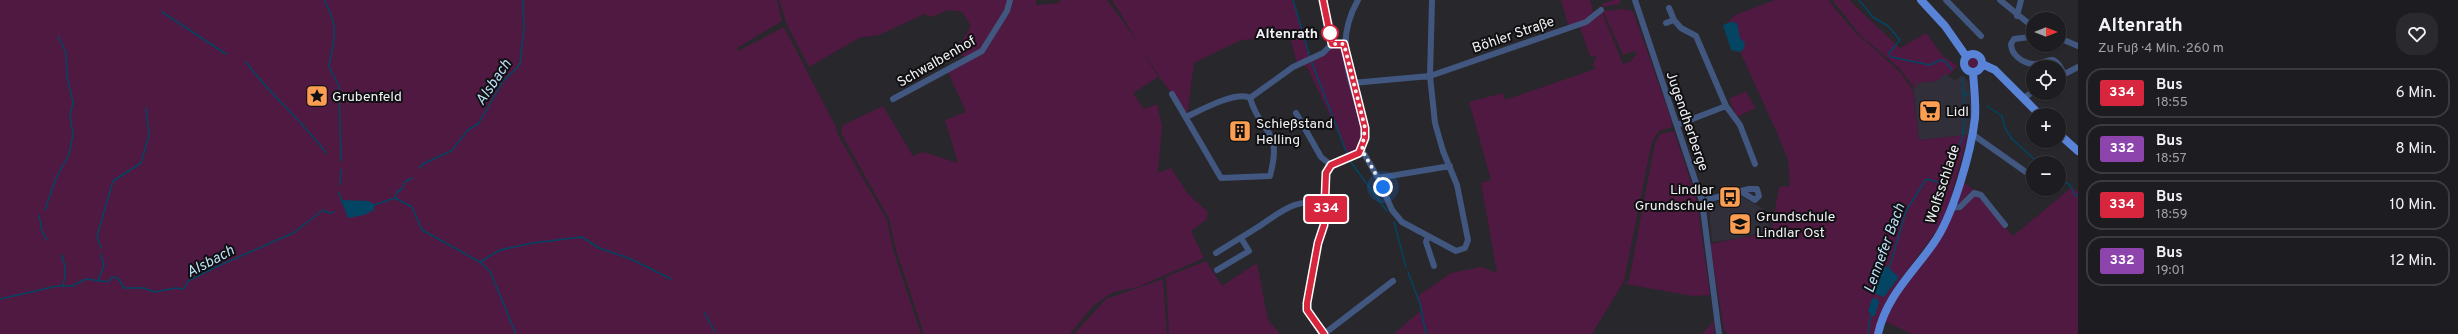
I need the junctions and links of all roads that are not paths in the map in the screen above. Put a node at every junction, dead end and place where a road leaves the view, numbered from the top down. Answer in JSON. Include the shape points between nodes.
{"nodes":[{"id":1,"x":1010,"y":0,"type":"edge"},
{"id":2,"x":1323,"y":0,"type":"edge"},
{"id":3,"x":1358,"y":0,"type":"edge"},
{"id":4,"x":1432,"y":0,"type":"edge"},
{"id":5,"x":1634,"y":0,"type":"edge"},
{"id":6,"x":1922,"y":0,"type":"edge"},
{"id":7,"x":1946,"y":0,"type":"edge"},
{"id":8,"x":2000,"y":0,"type":"edge"},
{"id":9,"x":2021,"y":0,"type":"edge"},
{"id":10,"x":1669,"y":8,"type":"dead end"},
{"id":11,"x":1601,"y":10,"type":"dead end"},
{"id":12,"x":2016,"y":16,"type":"junction"},
{"id":13,"x":1674,"y":20,"type":"junction"},
{"id":14,"x":1666,"y":22,"type":"dead end"},
{"id":15,"x":2026,"y":22,"type":"edge"},
{"id":16,"x":1981,"y":36,"type":"dead end"},
{"id":17,"x":2026,"y":38,"type":"edge"},
{"id":18,"x":2066,"y":41,"type":"edge"},
{"id":19,"x":1332,"y":44,"type":"junction"},
{"id":20,"x":1344,"y":44,"type":"junction"},
{"id":21,"x":2078,"y":46,"type":"edge"},
{"id":22,"x":1966,"y":56,"type":"junction"},
{"id":23,"x":2026,"y":62,"type":"edge"},
{"id":24,"x":1982,"y":64,"type":"junction"},
{"id":25,"x":2078,"y":67,"type":"edge"},
{"id":26,"x":1973,"y":72,"type":"junction"},
{"id":27,"x":2066,"y":73,"type":"edge"},
{"id":28,"x":1430,"y":76,"type":"junction"},
{"id":29,"x":1352,"y":83,"type":"junction"},
{"id":30,"x":1172,"y":94,"type":"dead end"},
{"id":31,"x":2026,"y":96,"type":"edge"},
{"id":32,"x":1250,"y":98,"type":"junction"},
{"id":33,"x":2023,"y":98,"type":"junction"},
{"id":34,"x":893,"y":99,"type":"dead end"},
{"id":35,"x":1726,"y":106,"type":"junction"},
{"id":36,"x":2033,"y":108,"type":"edge"},
{"id":37,"x":1296,"y":113,"type":"dead end"},
{"id":38,"x":1186,"y":117,"type":"junction"},
{"id":39,"x":1677,"y":124,"type":"junction"},
{"id":40,"x":1972,"y":134,"type":"junction"},
{"id":41,"x":2066,"y":140,"type":"edge"},
{"id":42,"x":1362,"y":150,"type":"junction"},
{"id":43,"x":2078,"y":151,"type":"edge"},
{"id":44,"x":1755,"y":164,"type":"dead end"},
{"id":45,"x":1331,"y":165,"type":"junction"},
{"id":46,"x":1450,"y":166,"type":"junction"},
{"id":47,"x":2026,"y":172,"type":"edge"},
{"id":48,"x":1378,"y":178,"type":"junction"},
{"id":49,"x":1740,"y":192,"type":"dead end"},
{"id":50,"x":1702,"y":201,"type":"junction"},
{"id":51,"x":1326,"y":207,"type":"junction"},
{"id":52,"x":1951,"y":208,"type":"junction"},
{"id":53,"x":2005,"y":225,"type":"dead end"},
{"id":54,"x":1428,"y":236,"type":"junction"},
{"id":55,"x":1241,"y":238,"type":"junction"},
{"id":56,"x":1216,"y":253,"type":"dead end"},
{"id":57,"x":1434,"y":266,"type":"dead end"},
{"id":58,"x":1217,"y":270,"type":"dead end"},
{"id":59,"x":1393,"y":281,"type":"dead end"},
{"id":60,"x":1719,"y":324,"type":"junction"},
{"id":61,"x":1324,"y":334,"type":"edge"},
{"id":62,"x":1719,"y":334,"type":"edge"},
{"id":63,"x":1723,"y":334,"type":"edge"},
{"id":64,"x":1878,"y":334,"type":"edge"}],
"edges":[{"from":1,"to":34,"type":"street","name":"Schwalbenhof","via":[[1007,12],[982,51]]},
{"from":2,"to":19,"type":"street"},
{"from":3,"to":20,"type":"street","via":[[1347,22]]},
{"from":4,"to":28,"type":"street"},
{"from":5,"to":39,"type":"street","name":"Jugendherberge"},
{"from":6,"to":22,"type":"main road","via":[[1946,26]]},
{"from":7,"to":16,"type":"street"},
{"from":8,"to":12,"type":"street"},
{"from":9,"to":12,"type":"street"},
{"from":10,"to":13,"type":"street"},
{"from":11,"to":28,"type":"street","name":"Böhler Straße","via":[[1586,22]]},
{"from":12,"to":15,"type":"street"},
{"from":13,"to":14,"type":"street"},
{"from":13,"to":35,"type":"street","via":[[1681,28],[1696,36]]},
{"from":17,"to":23,"type":"street","via":[[2014,39],[2010,44],[2021,60]]},
{"from":18,"to":21,"type":"street"},
{"from":19,"to":20,"type":"street"},
{"from":19,"to":32,"type":"street","via":[[1328,49],[1282,74]]},
{"from":20,"to":29,"type":"street"},
{"from":22,"to":24,"type":"main road","via":[[1977,55]]},
{"from":22,"to":26,"type":"main road","via":[[1966,70]]},
{"from":24,"to":26,"type":"main road","via":[[1979,70]]},
{"from":24,"to":33,"type":"main road","via":[[1995,70]]},
{"from":25,"to":27,"type":"street"},
{"from":26,"to":40,"type":"main road","name":"Wolfsschlade","via":[[1975,106]]},
{"from":28,"to":29,"type":"street","name":"Böhler Straße"},
{"from":28,"to":46,"type":"street","via":[[1435,123]]},
{"from":29,"to":42,"type":"street","via":[[1365,128]]},
{"from":30,"to":38,"type":"street"},
{"from":31,"to":33,"type":"street"},
{"from":32,"to":38,"type":"street","via":[[1243,96],[1222,101]]},
{"from":32,"to":38,"type":"street","via":[[1255,111],[1269,130],[1275,147],[1270,176],[1220,177]]},
{"from":33,"to":36,"type":"main road"},
{"from":35,"to":39,"type":"street"},
{"from":35,"to":44,"type":"street","via":[[1740,125]]},
{"from":37,"to":45,"type":"street","via":[[1321,157]]},
{"from":39,"to":50,"type":"street","name":"Jugendherberge"},
{"from":40,"to":47,"type":"street"},
{"from":40,"to":52,"type":"main road","name":"Wolfsschlade"},
{"from":41,"to":43,"type":"main road"},
{"from":42,"to":45,"type":"street"},
{"from":42,"to":48,"type":"street"},
{"from":45,"to":51,"type":"street","via":[[1326,173]]},
{"from":46,"to":48,"type":"street"},
{"from":46,"to":54,"type":"street","via":[[1459,190],[1468,240],[1463,249],[1456,251]]},
{"from":48,"to":54,"type":"street","via":[[1395,216]]},
{"from":49,"to":50,"type":"street"},
{"from":50,"to":60,"type":"street","name":"Jugendherberge"},
{"from":51,"to":55,"type":"street","via":[[1314,202],[1280,210]]},
{"from":51,"to":61,"type":"street","via":[[1307,303],[1307,310]]},
{"from":52,"to":53,"type":"street","via":[[1960,207],[1974,192],[1981,195]]},
{"from":52,"to":64,"type":"main road","name":"Wolfsschlade","via":[[1933,244],[1893,295]]},
{"from":54,"to":57,"type":"street","via":[[1426,242]]},
{"from":55,"to":56,"type":"street"},
{"from":55,"to":58,"type":"street","via":[[1249,251]]},
{"from":59,"to":61,"type":"street"},
{"from":60,"to":62,"type":"street","name":"Jugendherberge"},
{"from":60,"to":63,"type":"street","name":"Jugendherberge"}]}
